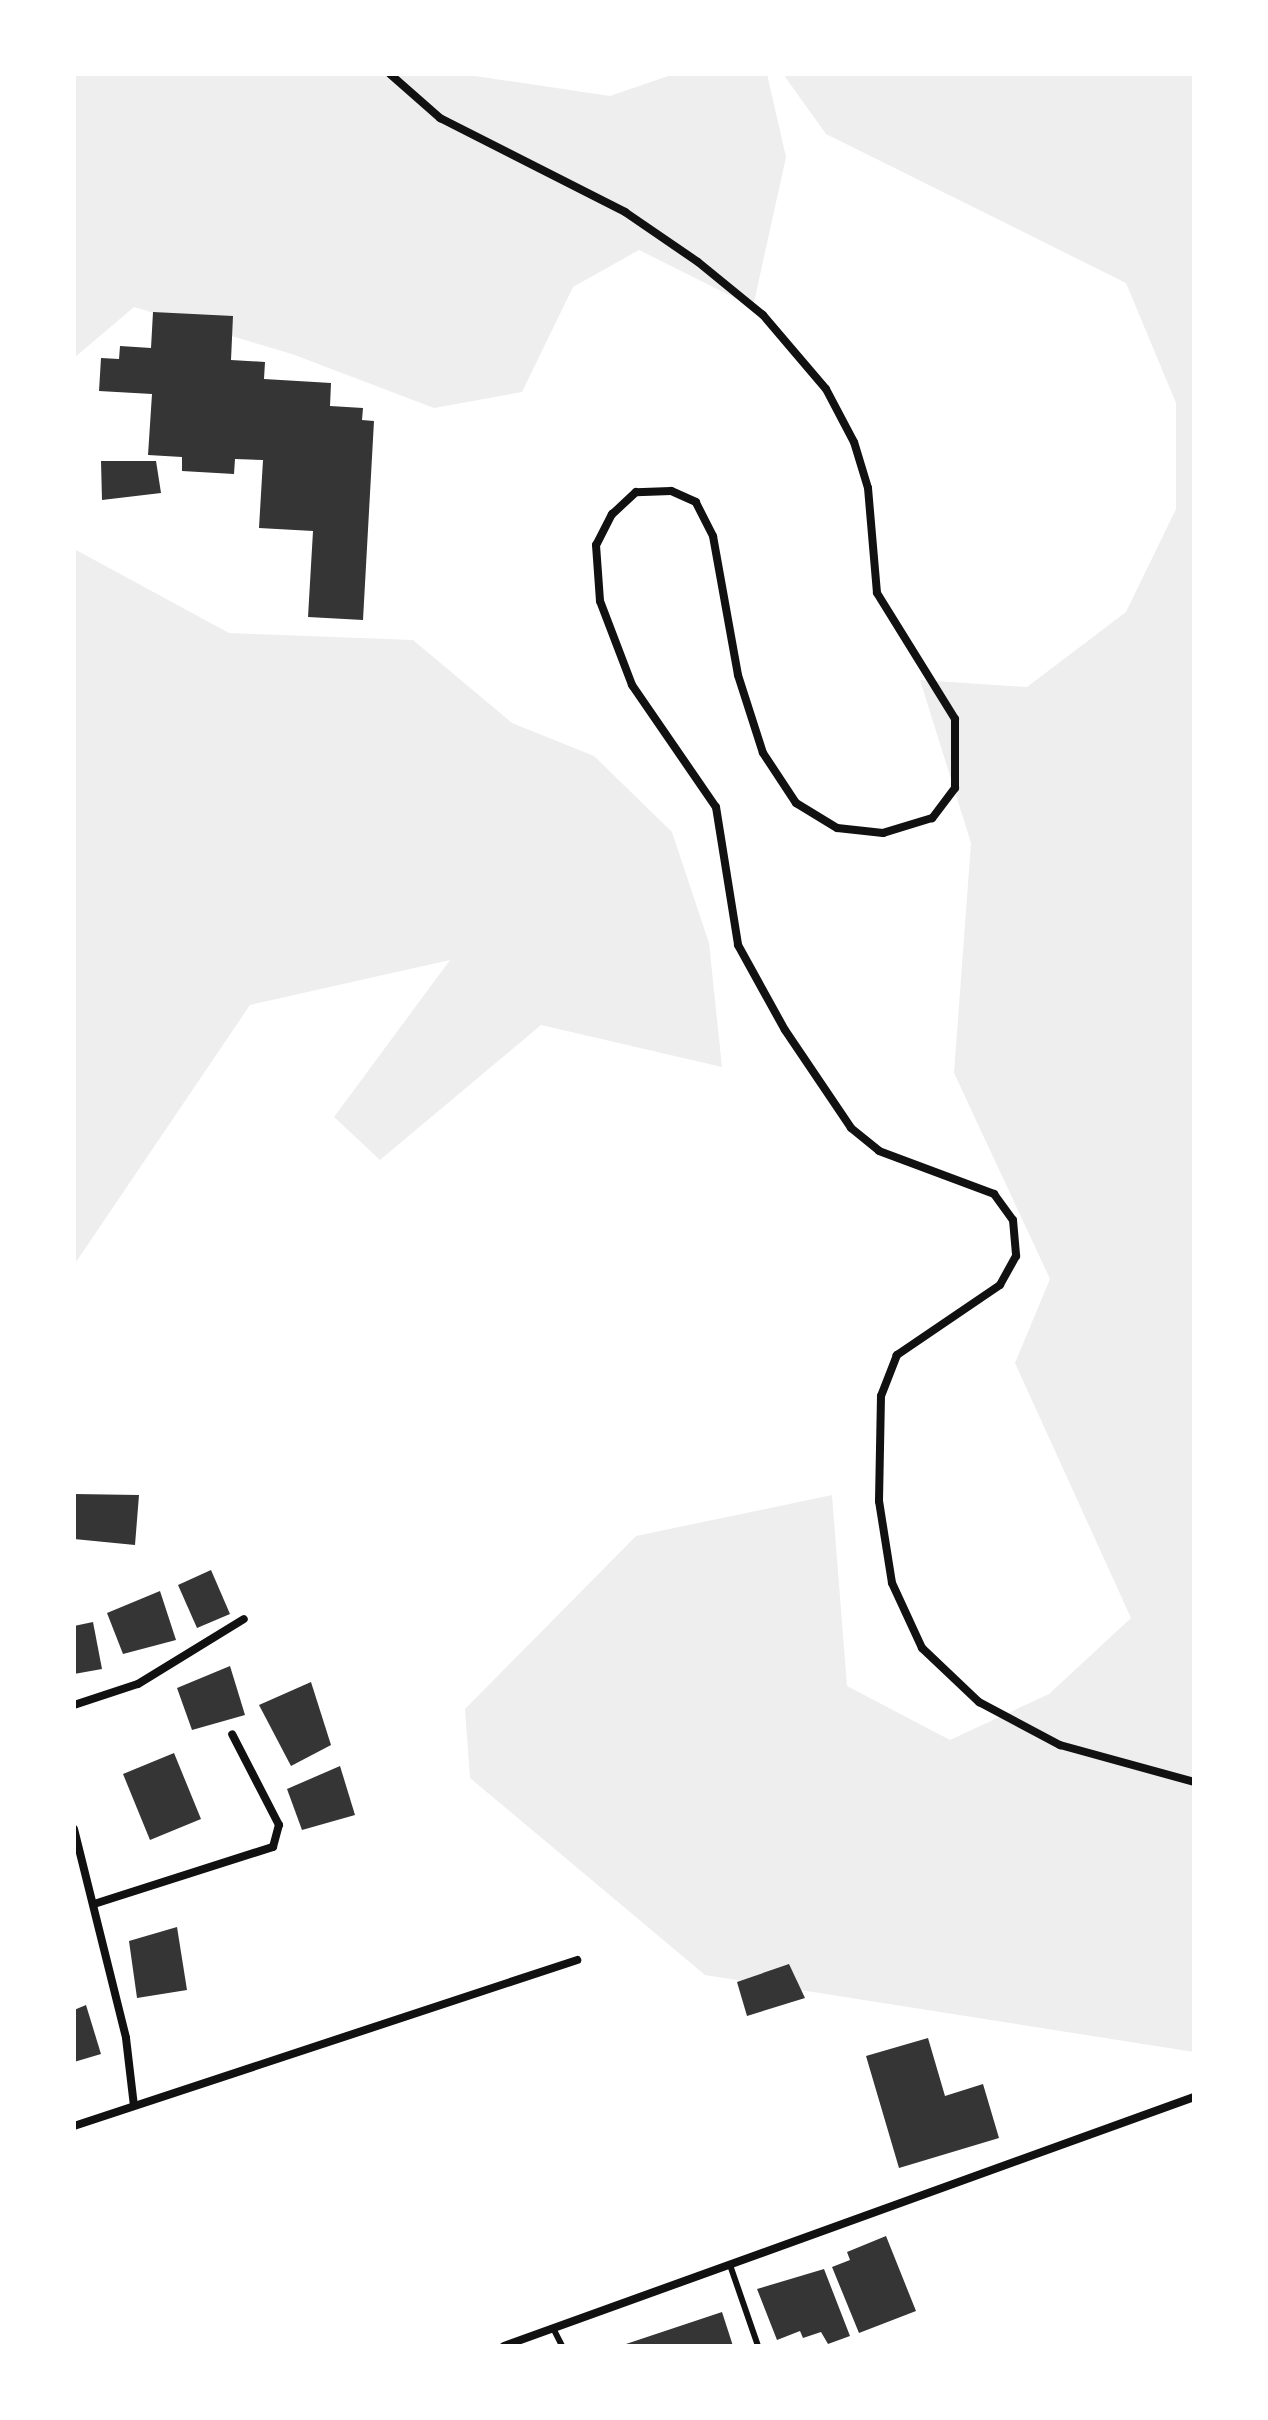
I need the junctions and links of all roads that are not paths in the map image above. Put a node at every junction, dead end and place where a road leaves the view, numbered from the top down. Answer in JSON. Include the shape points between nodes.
{"nodes":[{"id":1,"x":390,"y":74,"type":"edge"},
{"id":2,"x":244,"y":1619,"type":"dead end"},
{"id":3,"x":74,"y":1705,"type":"edge"},
{"id":4,"x":232,"y":1734,"type":"dead end"},
{"id":5,"x":1194,"y":1782,"type":"edge"},
{"id":6,"x":74,"y":1829,"type":"edge"},
{"id":7,"x":94,"y":1904,"type":"junction"},
{"id":8,"x":577,"y":1960,"type":"dead end"},
{"id":9,"x":1194,"y":2097,"type":"edge"},
{"id":10,"x":134,"y":2106,"type":"junction"},
{"id":11,"x":74,"y":2126,"type":"edge"},
{"id":12,"x":730,"y":2265,"type":"junction"},
{"id":13,"x":553,"y":2328,"type":"junction"},
{"id":14,"x":504,"y":2346,"type":"edge"},
{"id":15,"x":562,"y":2346,"type":"edge"},
{"id":16,"x":758,"y":2346,"type":"edge"}],
"edges":[{"from":1,"to":5,"type":"street","via":[[440,118],[625,212],[698,262],[763,315],[826,389],[854,442],[868,488],[877,593],[955,719],[955,788],[932,818],[883,833],[837,828],[796,803],[763,753],[738,675],[713,536],[696,502],[671,491],[636,492],[612,514],[596,545],[600,601],[632,685],[716,807],[738,945],[785,1030],[851,1128],[879,1151],[994,1194],[1013,1220],[1016,1256],[1000,1285],[897,1355],[881,1396],[879,1501],[888,1555],[922,1648],[979,1702],[1060,1745]]},
{"from":2,"to":3,"type":"street","via":[[138,1684]]},
{"from":4,"to":7,"type":"street","via":[[279,1825],[273,1847]]},
{"from":6,"to":7,"type":"street"},
{"from":7,"to":10,"type":"street","via":[[126,2038]]},
{"from":8,"to":10,"type":"street"},
{"from":9,"to":12,"type":"street"},
{"from":10,"to":11,"type":"street"},
{"from":12,"to":13,"type":"street"},
{"from":12,"to":16,"type":"lane"},
{"from":13,"to":14,"type":"street"},
{"from":13,"to":15,"type":"lane"}]}
